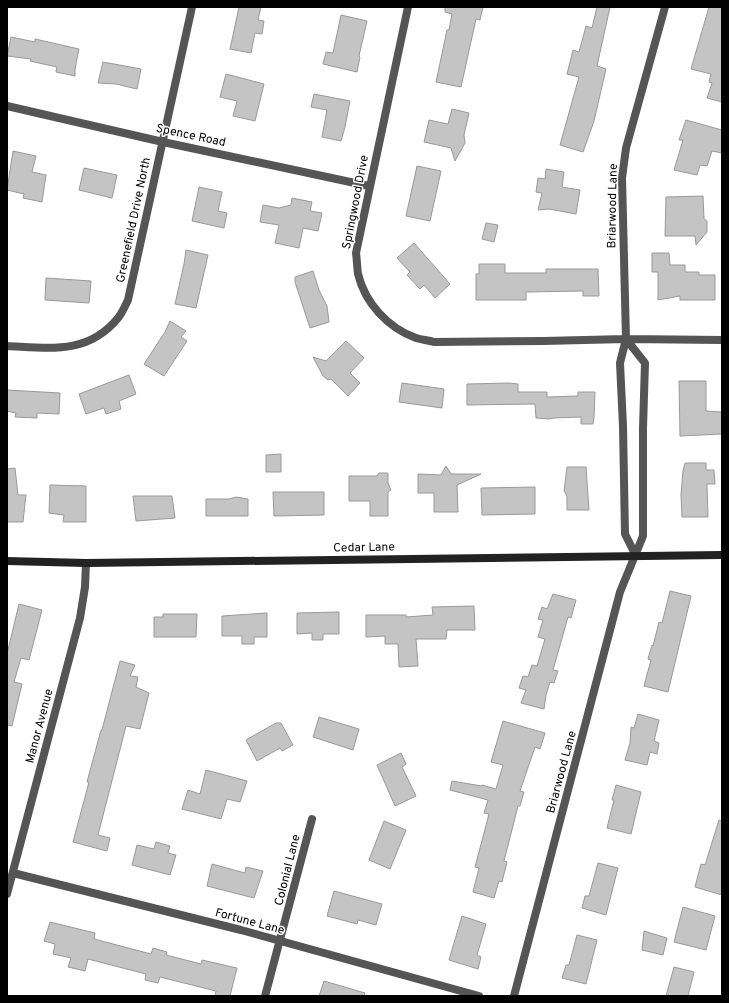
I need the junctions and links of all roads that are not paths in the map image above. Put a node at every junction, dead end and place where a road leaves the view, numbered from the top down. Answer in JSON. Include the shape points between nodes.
{"nodes":[{"id":1,"x":192,"y":7,"type":"edge"},
{"id":2,"x":408,"y":7,"type":"edge"},
{"id":3,"x":665,"y":7,"type":"edge"},
{"id":4,"x":7,"y":106,"type":"edge"},
{"id":5,"x":163,"y":142,"type":"junction"},
{"id":6,"x":370,"y":186,"type":"junction"},
{"id":7,"x":626,"y":339,"type":"junction"},
{"id":8,"x":722,"y":340,"type":"edge"},
{"id":9,"x":7,"y":346,"type":"edge"},
{"id":10,"x":722,"y":555,"type":"edge"},
{"id":11,"x":636,"y":556,"type":"junction"},
{"id":12,"x":7,"y":561,"type":"edge"},
{"id":13,"x":86,"y":563,"type":"junction"},
{"id":14,"x":312,"y":819,"type":"dead end"},
{"id":15,"x":13,"y":873,"type":"junction"},
{"id":16,"x":7,"y":894,"type":"edge"},
{"id":17,"x":280,"y":941,"type":"junction"},
{"id":18,"x":265,"y":996,"type":"edge"},
{"id":19,"x":479,"y":996,"type":"edge"},
{"id":20,"x":514,"y":996,"type":"edge"}],
"edges":[{"from":1,"to":5,"type":"street","name":"Greenefield Drive North"},
{"from":2,"to":6,"type":"street","name":"Springwood Drive"},
{"from":3,"to":7,"type":"street","name":"Briarwood Lane","via":[[626,148],[622,178]]},
{"from":4,"to":5,"type":"street","name":"Spence Road"},
{"from":5,"to":6,"type":"street","name":"Spence Road"},
{"from":5,"to":9,"type":"street","name":"Greenefield Drive North","via":[[128,300],[119,317],[103,333],[79,345],[46,348]]},
{"from":6,"to":7,"type":"street","name":"Springwood Drive","via":[[356,253],[358,274],[373,306],[385,320],[400,330],[416,338],[434,342]]},
{"from":7,"to":8,"type":"street","name":"Springwood Drive"},
{"from":7,"to":11,"type":"street","name":"Briarwood Lane","via":[[620,363],[625,534]]},
{"from":7,"to":11,"type":"street","name":"Briarwood Lane","via":[[645,363],[643,536]]},
{"from":10,"to":11,"type":"main road","name":"Cedar Lane"},
{"from":11,"to":13,"type":"main road","name":"Cedar Lane"},
{"from":11,"to":20,"type":"street","name":"Briarwood Lane","via":[[620,592]]},
{"from":12,"to":13,"type":"main road","name":"Cedar Lane"},
{"from":13,"to":15,"type":"street","name":"Manor Avenue","via":[[80,618]]},
{"from":14,"to":17,"type":"street","name":"Colonial Lane"},
{"from":15,"to":16,"type":"street","name":"Manor Avenue"},
{"from":15,"to":17,"type":"street","name":"Fortune Lane"},
{"from":17,"to":18,"type":"street","name":"Colonial Lane"},
{"from":17,"to":19,"type":"street","name":"Fortune Lane"}]}
